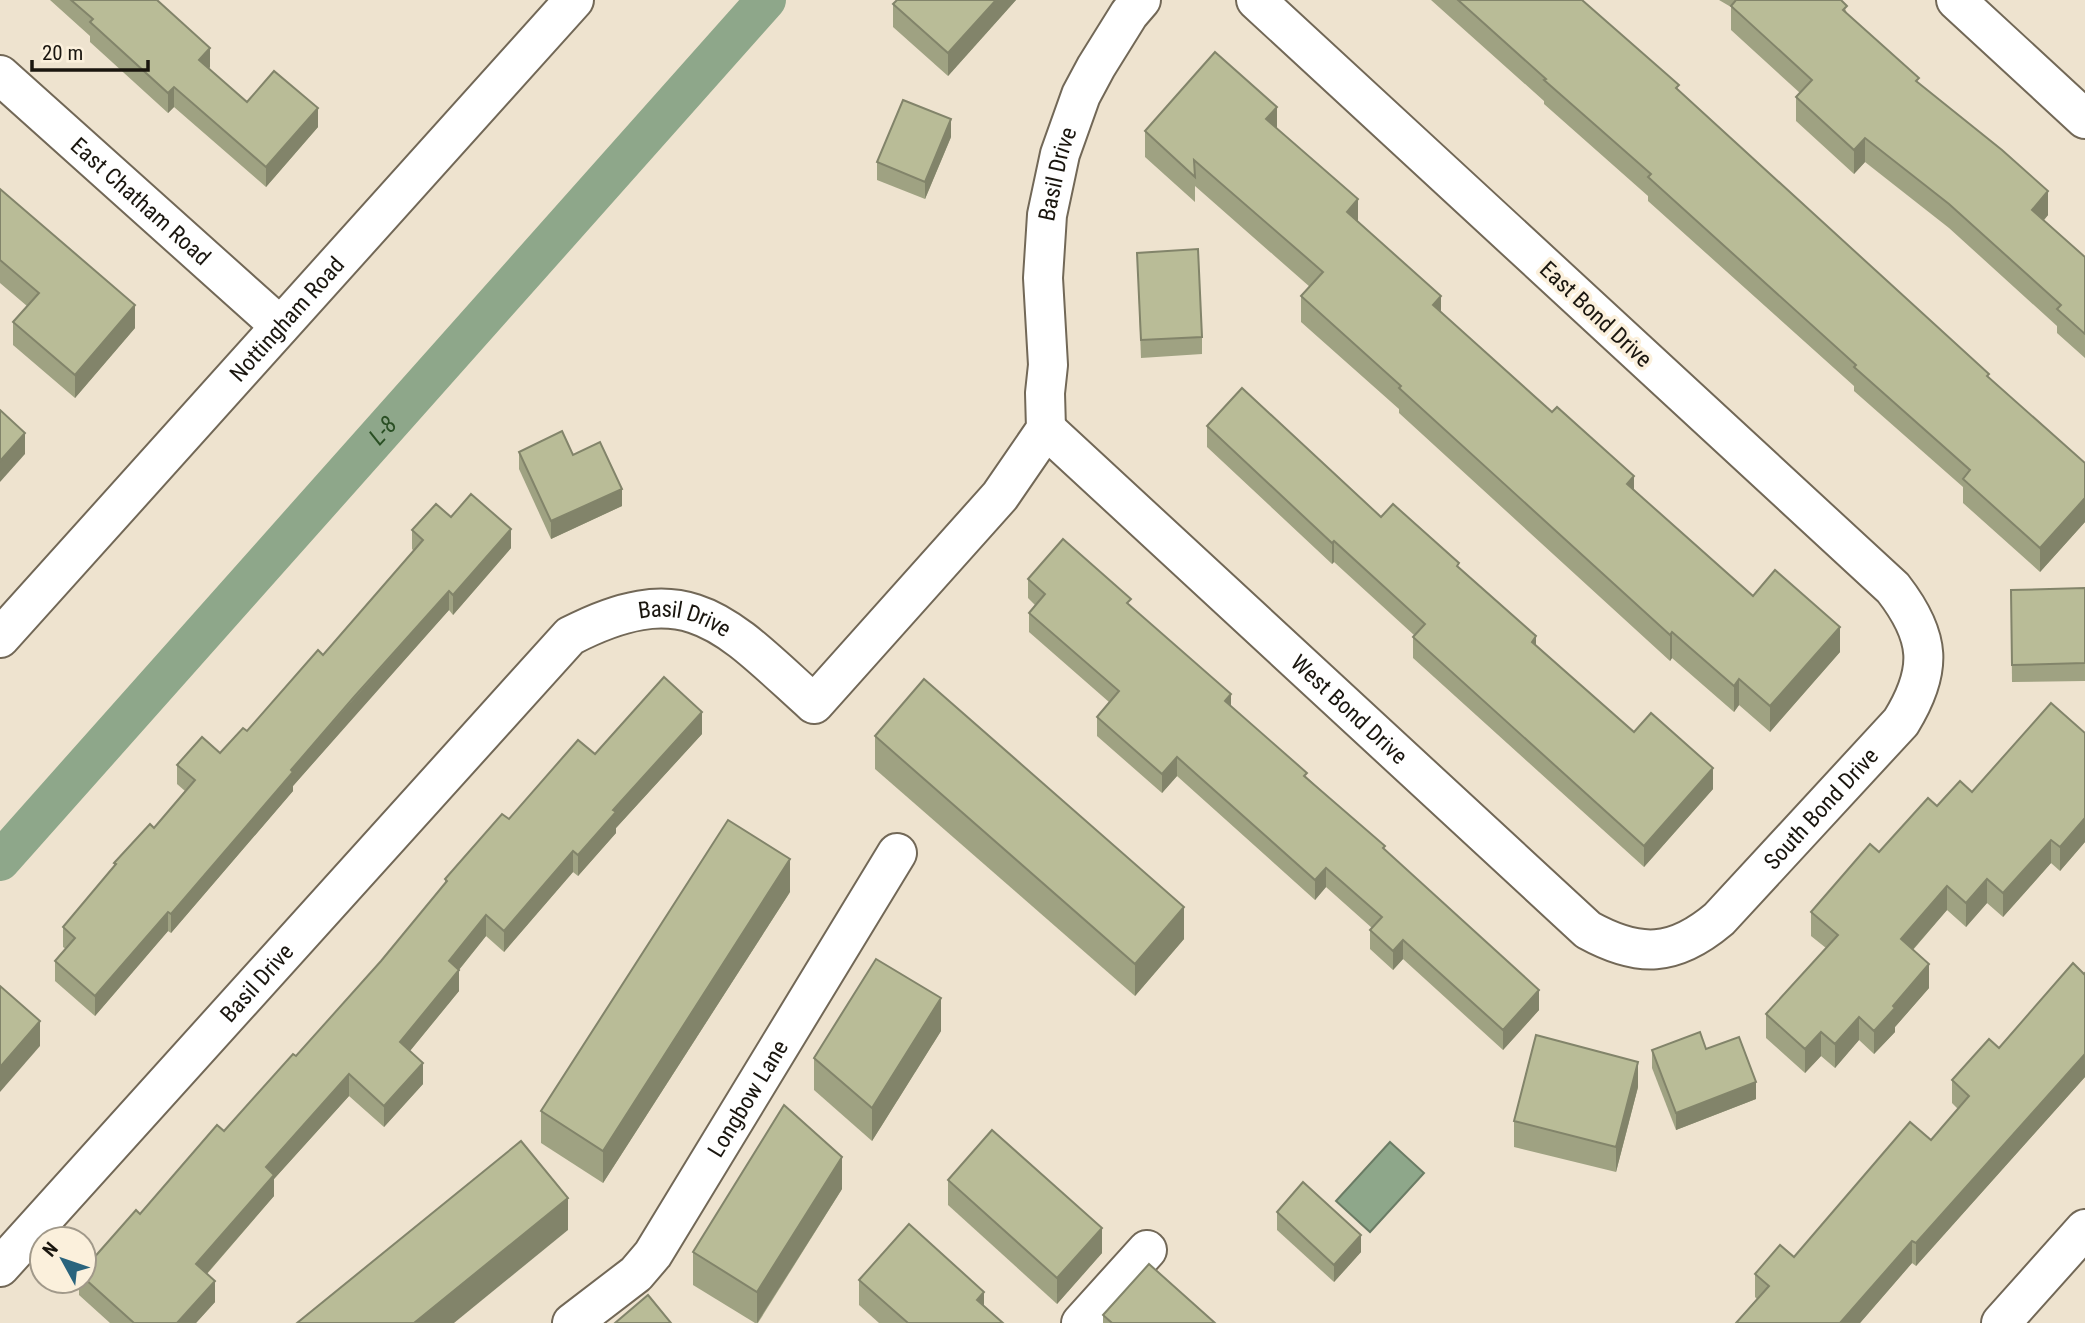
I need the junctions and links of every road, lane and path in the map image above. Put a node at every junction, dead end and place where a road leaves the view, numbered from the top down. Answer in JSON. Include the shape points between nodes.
{"nodes":[{"id":1,"x":573,"y":0,"type":"edge"},
{"id":2,"x":1141,"y":0,"type":"edge"},
{"id":3,"x":1256,"y":0,"type":"edge"},
{"id":4,"x":1956,"y":0,"type":"edge"},
{"id":5,"x":0,"y":75,"type":"edge"},
{"id":6,"x":2085,"y":119,"type":"edge"},
{"id":7,"x":280,"y":326,"type":"junction"},
{"id":8,"x":1046,"y":429,"type":"junction"},
{"id":9,"x":0,"y":638,"type":"edge"},
{"id":10,"x":1922,"y":640,"type":"joint"},
{"id":11,"x":897,"y":853,"type":"dead end"},
{"id":12,"x":1672,"y":948,"type":"joint"},
{"id":13,"x":2085,"y":1229,"type":"edge"},
{"id":14,"x":1147,"y":1250,"type":"dead end"},
{"id":15,"x":0,"y":1267,"type":"edge"},
{"id":16,"x":572,"y":1323,"type":"edge"},
{"id":17,"x":1082,"y":1323,"type":"edge"},
{"id":18,"x":2001,"y":1323,"type":"edge"}],
"edges":[{"from":1,"to":7,"type":"street","name":"Nottingham Road"},
{"from":2,"to":8,"type":"street","name":"Basil Drive","via":[[1081,95],[1060,154],[1047,215],[1043,278]]},
{"from":3,"to":10,"type":"street","name":"East Bond Drive","via":[[1893,588],[1912,612]]},
{"from":4,"to":6,"type":"street"},
{"from":5,"to":7,"type":"street","name":"East Chatham Road"},
{"from":7,"to":9,"type":"street","name":"Nottingham Road"},
{"from":8,"to":12,"type":"street","name":"West Bond Drive","via":[[1588,930],[1614,944],[1642,950]]},
{"from":8,"to":15,"type":"street","name":"Basil Drive","via":[[1000,496],[814,704],[742,639],[718,622],[691,612],[662,607],[633,610],[570,636]]},
{"from":10,"to":12,"type":"street","name":"South Bond Drive","via":[[1919,688],[1901,722],[1719,919],[1699,936]]},
{"from":11,"to":16,"type":"street","name":"Longbow Lane","via":[[653,1254],[636,1275]]},
{"from":13,"to":18,"type":"street"},
{"from":14,"to":17,"type":"street"}]}
